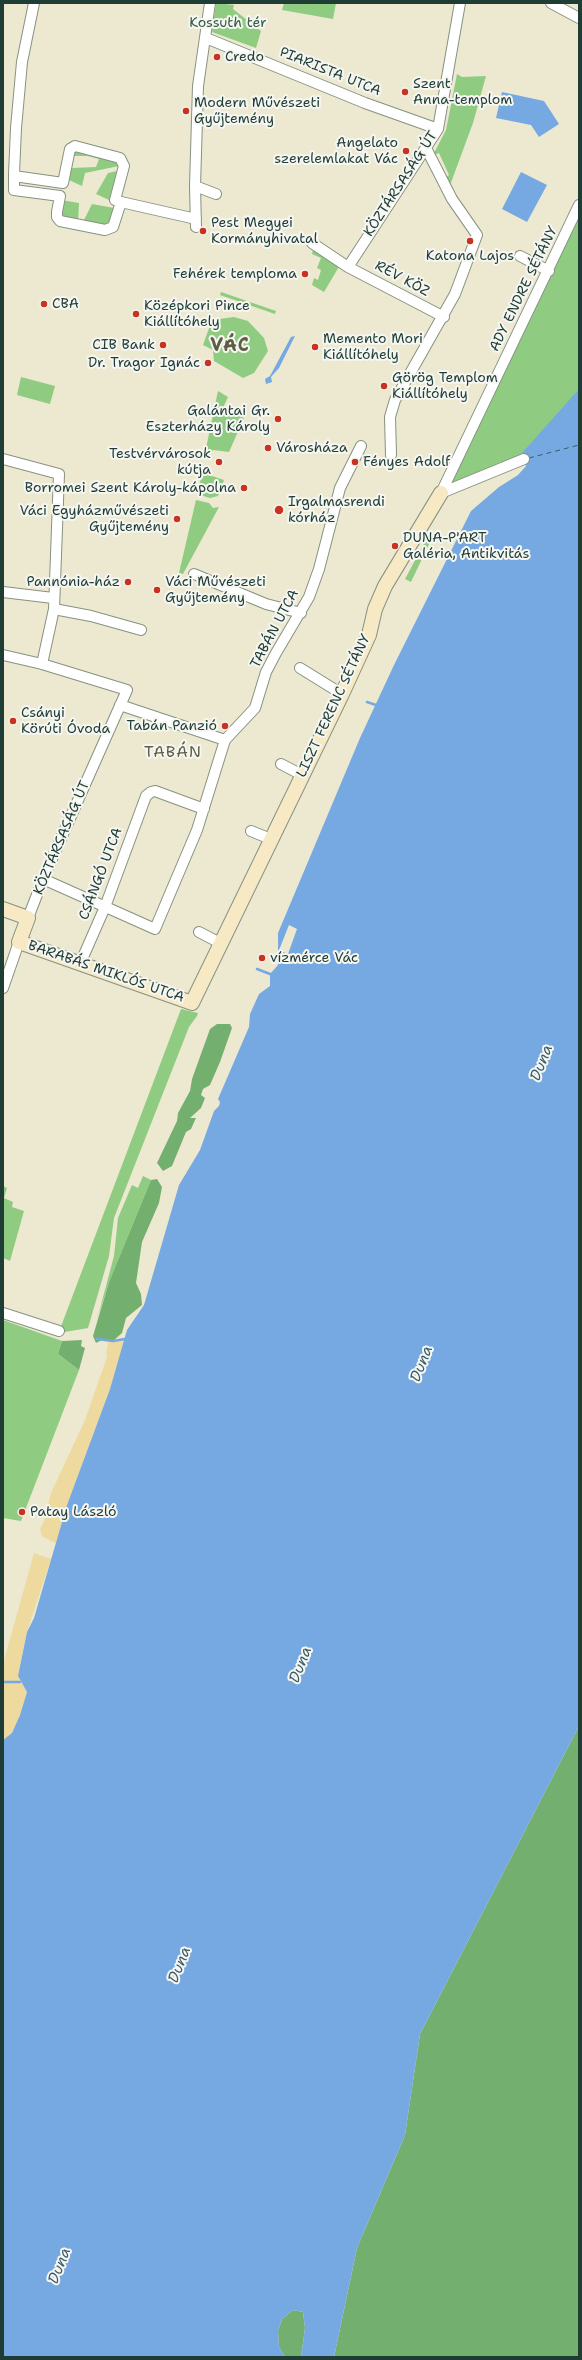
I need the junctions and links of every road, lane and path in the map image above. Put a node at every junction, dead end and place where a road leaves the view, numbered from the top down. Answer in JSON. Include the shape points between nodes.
{"nodes":[{"id":1,"x":34,"y":3,"type":"edge"},
{"id":2,"x":210,"y":3,"type":"edge"},
{"id":3,"x":460,"y":3,"type":"edge"},
{"id":4,"x":551,"y":3,"type":"edge"},
{"id":5,"x":579,"y":18,"type":"edge"},
{"id":6,"x":206,"y":38,"type":"junction"},
{"id":7,"x":438,"y":129,"type":"junction"},
{"id":8,"x":426,"y":148,"type":"junction"},
{"id":9,"x":14,"y":178,"type":"junction"},
{"id":10,"x":3,"y":181,"type":"edge"},
{"id":11,"x":63,"y":183,"type":"junction"},
{"id":12,"x":195,"y":186,"type":"junction"},
{"id":13,"x":216,"y":194,"type":"dead end"},
{"id":14,"x":60,"y":196,"type":"junction"},
{"id":15,"x":120,"y":202,"type":"junction"},
{"id":16,"x":579,"y":205,"type":"edge"},
{"id":17,"x":312,"y":243,"type":"dead end"},
{"id":18,"x":520,"y":256,"type":"dead end"},
{"id":19,"x":348,"y":267,"type":"junction"},
{"id":20,"x":548,"y":271,"type":"junction"},
{"id":21,"x":444,"y":317,"type":"junction"},
{"id":22,"x":361,"y":446,"type":"dead end"},
{"id":23,"x":391,"y":455,"type":"dead end"},
{"id":24,"x":3,"y":459,"type":"edge"},
{"id":25,"x":524,"y":459,"type":"dead end"},
{"id":26,"x":441,"y":493,"type":"junction"},
{"id":27,"x":194,"y":574,"type":"dead end"},
{"id":28,"x":3,"y":592,"type":"edge"},
{"id":29,"x":53,"y":598,"type":"junction"},
{"id":30,"x":54,"y":609,"type":"junction"},
{"id":31,"x":301,"y":613,"type":"junction"},
{"id":32,"x":141,"y":630,"type":"dead end"},
{"id":33,"x":3,"y":655,"type":"edge"},
{"id":34,"x":42,"y":664,"type":"junction"},
{"id":35,"x":300,"y":668,"type":"dead end"},
{"id":36,"x":342,"y":694,"type":"junction"},
{"id":37,"x":120,"y":705,"type":"junction"},
{"id":38,"x":225,"y":740,"type":"junction"},
{"id":39,"x":281,"y":764,"type":"dead end"},
{"id":40,"x":302,"y":775,"type":"junction"},
{"id":41,"x":204,"y":809,"type":"junction"},
{"id":42,"x":251,"y":831,"type":"dead end"},
{"id":43,"x":272,"y":840,"type":"junction"},
{"id":44,"x":43,"y":879,"type":"junction"},
{"id":45,"x":105,"y":907,"type":"junction"},
{"id":46,"x":3,"y":909,"type":"edge"},
{"id":47,"x":28,"y":918,"type":"junction"},
{"id":48,"x":199,"y":932,"type":"dead end"},
{"id":49,"x":19,"y":942,"type":"junction"},
{"id":50,"x":222,"y":944,"type":"junction"},
{"id":51,"x":80,"y":964,"type":"junction"},
{"id":52,"x":3,"y":988,"type":"edge"},
{"id":53,"x":192,"y":1003,"type":"joint"},
{"id":54,"x":3,"y":1313,"type":"edge"},
{"id":55,"x":59,"y":1331,"type":"dead end"}],
"edges":[{"from":1,"to":9,"type":"street","via":[[22,62]]},
{"from":2,"to":6,"type":"street"},
{"from":3,"to":7,"type":"street","name":"KÖZTÁRSASÁG ÚT"},
{"from":4,"to":5,"type":"street"},
{"from":6,"to":7,"type":"street","name":"PIARISTA UTCA","via":[[365,103]]},
{"from":6,"to":12,"type":"street","via":[[198,86]]},
{"from":7,"to":8,"type":"street","name":"KÖZTÁRSASÁG ÚT"},
{"from":8,"to":19,"type":"street","name":"KÖZTÁRSASÁG ÚT"},
{"from":8,"to":21,"type":"street","via":[[452,199],[477,235]]},
{"from":9,"to":10,"type":"street"},
{"from":9,"to":11,"type":"street"},
{"from":9,"to":14,"type":"street","via":[[14,190]]},
{"from":11,"to":14,"type":"street"},
{"from":11,"to":15,"type":"street","via":[[72,147],[120,158],[124,166],[115,200]]},
{"from":12,"to":13,"type":"street"},
{"from":12,"to":15,"type":"street","via":[[196,223]]},
{"from":14,"to":15,"type":"street","via":[[56,212],[60,221],[106,230],[114,227]]},
{"from":16,"to":20,"type":"street","name":"ADY ENDRE SÉTÁNY"},
{"from":17,"to":19,"type":"street","name":"RÉV KÖZ"},
{"from":18,"to":20,"type":"street"},
{"from":19,"to":21,"type":"street","name":"RÉV KÖZ"},
{"from":20,"to":26,"type":"street","name":"ADY ENDRE SÉTÁNY"},
{"from":21,"to":23,"type":"street","via":[[395,400],[390,417]]},
{"from":22,"to":31,"type":"street","name":"TABÁN UTCA","via":[[340,488],[319,569]]},
{"from":24,"to":29,"type":"street","via":[[59,474]]},
{"from":25,"to":26,"type":"street"},
{"from":26,"to":36,"type":"street","name":"LISZT FERENC SÉTÁNY","via":[[385,586],[375,608],[369,635]]},
{"from":27,"to":31,"type":"street","via":[[266,604]]},
{"from":28,"to":29,"type":"street"},
{"from":29,"to":30,"type":"street"},
{"from":30,"to":32,"type":"street","via":[[92,616]]},
{"from":30,"to":34,"type":"street"},
{"from":31,"to":38,"type":"street","name":"TABÁN UTCA","via":[[266,672],[255,708]]},
{"from":33,"to":34,"type":"street"},
{"from":34,"to":37,"type":"street","name":"KÖZTÁRSASÁG ÚT","via":[[127,690]]},
{"from":35,"to":36,"type":"street"},
{"from":36,"to":40,"type":"street","name":"LISZT FERENC SÉTÁNY"},
{"from":37,"to":38,"type":"street"},
{"from":37,"to":44,"type":"street","name":"KÖZTÁRSASÁG ÚT"},
{"from":38,"to":41,"type":"street","name":"TABÁN UTCA"},
{"from":39,"to":40,"type":"street"},
{"from":40,"to":43,"type":"street","name":"LISZT FERENC SÉTÁNY"},
{"from":41,"to":45,"type":"street","name":"CSÁNGÓ UTCA","via":[[155,792],[148,794],[143,800]]},
{"from":41,"to":45,"type":"street","name":"TABÁN UTCA","via":[[155,928]]},
{"from":42,"to":43,"type":"street"},
{"from":43,"to":50,"type":"street","name":"LISZT FERENC SÉTÁNY"},
{"from":44,"to":45,"type":"street"},
{"from":44,"to":47,"type":"street","name":"KÖZTÁRSASÁG ÚT"},
{"from":45,"to":51,"type":"street","name":"CSÁNGÓ UTCA"},
{"from":46,"to":47,"type":"street"},
{"from":47,"to":49,"type":"street","name":"KÖZTÁRSASÁG ÚT"},
{"from":48,"to":50,"type":"street"},
{"from":49,"to":51,"type":"street","name":"BARABÁS MIKLÓS UTCA"},
{"from":49,"to":52,"type":"street","name":"KÖZTÁRSASÁG ÚT"},
{"from":50,"to":53,"type":"street","name":"LISZT FERENC SÉTÁNY"},
{"from":51,"to":53,"type":"street","name":"BARABÁS MIKLÓS UTCA"},
{"from":54,"to":55,"type":"street"}]}
